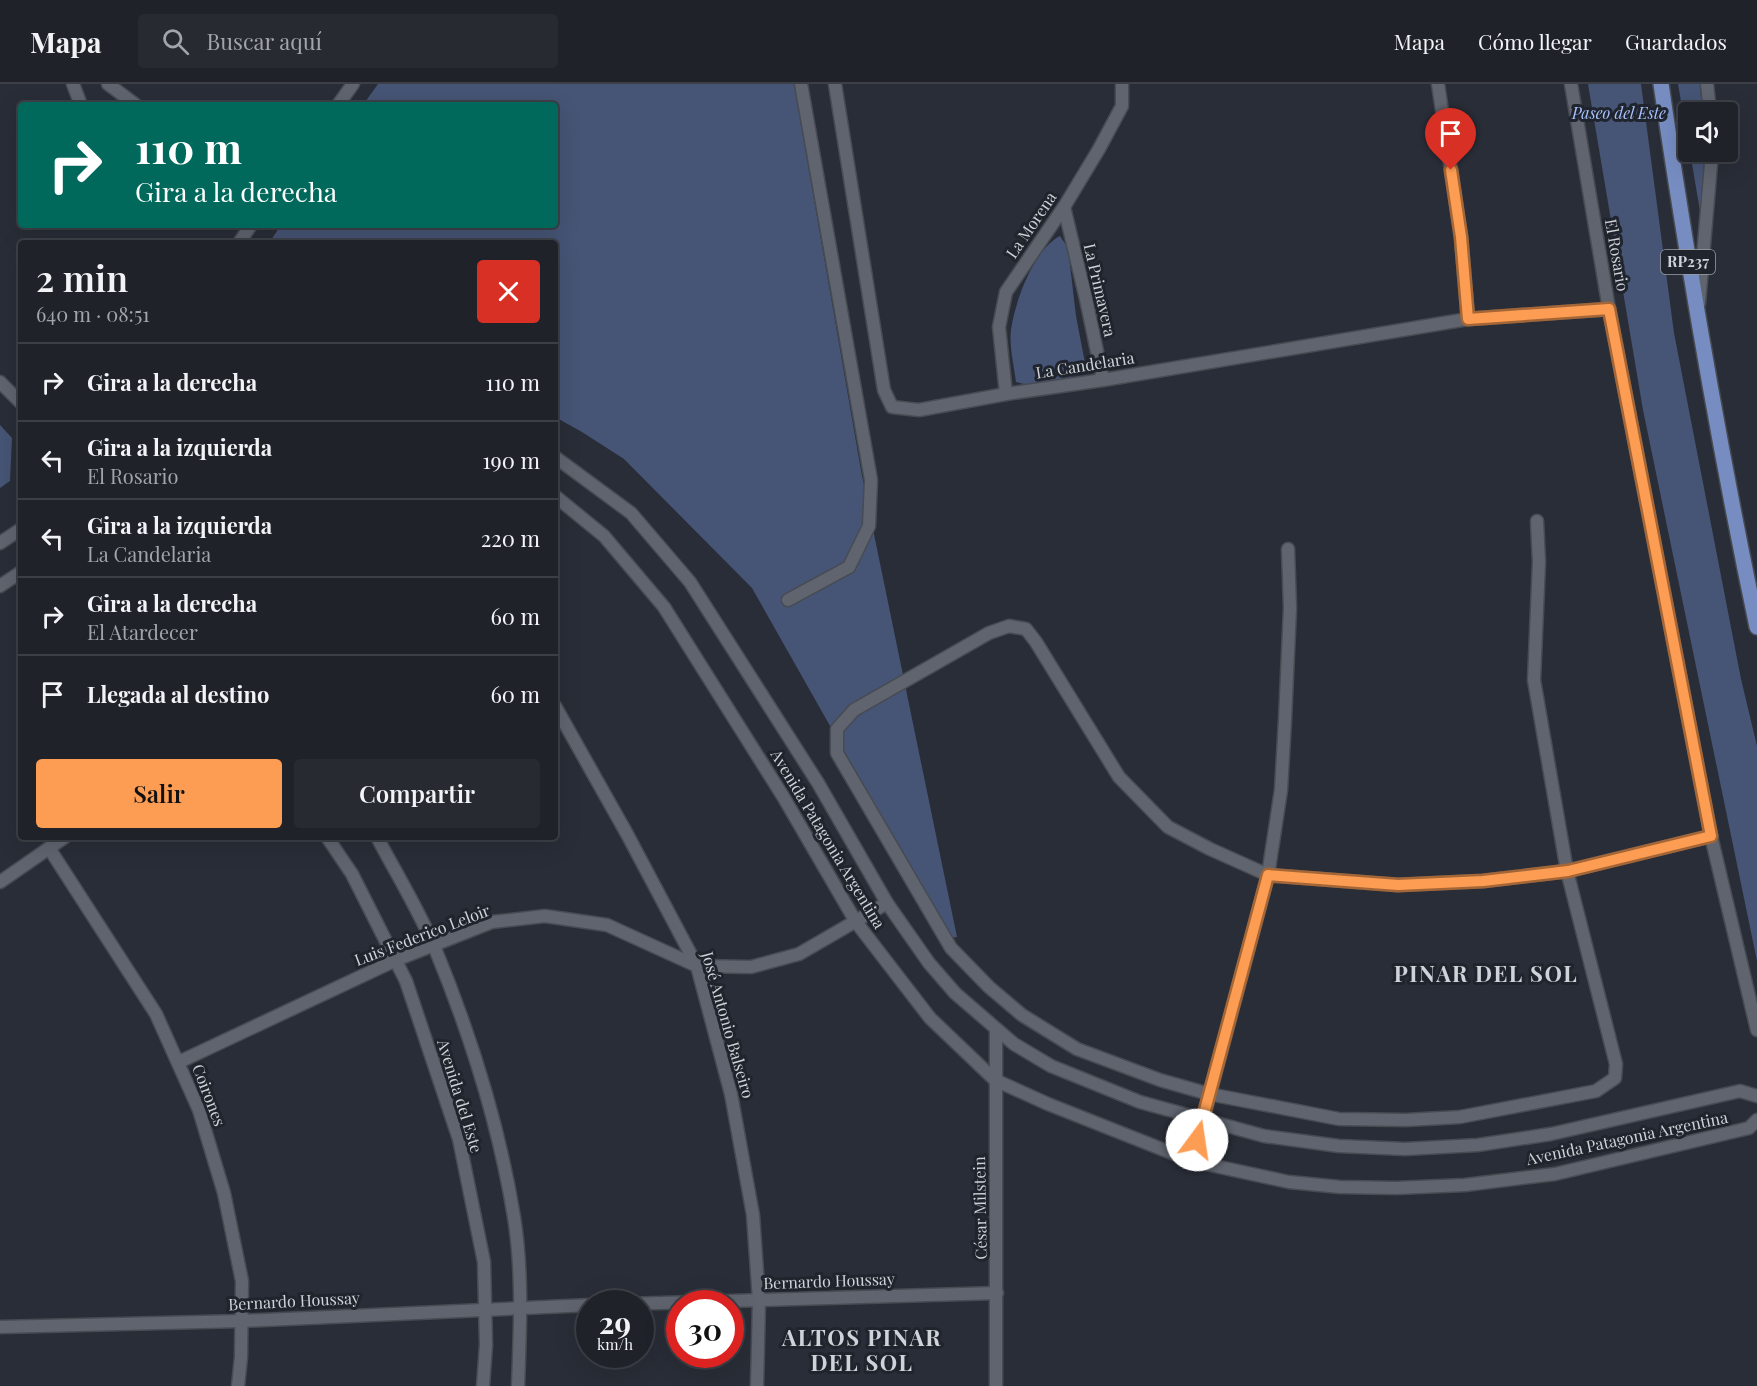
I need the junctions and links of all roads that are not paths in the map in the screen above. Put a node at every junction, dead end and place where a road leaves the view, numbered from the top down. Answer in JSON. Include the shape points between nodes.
{"nodes":[{"id":1,"x":73,"y":84,"type":"edge"},
{"id":2,"x":108,"y":84,"type":"edge"},
{"id":3,"x":353,"y":84,"type":"edge"},
{"id":4,"x":801,"y":84,"type":"edge"},
{"id":5,"x":835,"y":84,"type":"edge"},
{"id":6,"x":1122,"y":84,"type":"edge"},
{"id":7,"x":1438,"y":84,"type":"edge"},
{"id":8,"x":1571,"y":84,"type":"edge"},
{"id":9,"x":1661,"y":84,"type":"edge"},
{"id":10,"x":1707,"y":84,"type":"edge"},
{"id":11,"x":80,"y":102,"type":"edge"},
{"id":12,"x":132,"y":102,"type":"edge"},
{"id":13,"x":340,"y":102,"type":"edge"},
{"id":14,"x":1709,"y":102,"type":"edge"},
{"id":15,"x":1711,"y":162,"type":"edge"},
{"id":16,"x":1064,"y":207,"type":"junction"},
{"id":17,"x":1609,"y":309,"type":"junction"},
{"id":18,"x":1468,"y":319,"type":"junction"},
{"id":19,"x":1698,"y":322,"type":"junction"},
{"id":20,"x":1103,"y":380,"type":"junction"},
{"id":21,"x":0,"y":382,"type":"edge"},
{"id":22,"x":1006,"y":394,"type":"junction"},
{"id":23,"x":18,"y":400,"type":"edge"},
{"id":24,"x":558,"y":459,"type":"edge"},
{"id":25,"x":558,"y":500,"type":"edge"},
{"id":26,"x":1537,"y":521,"type":"dead end"},
{"id":27,"x":18,"y":532,"type":"edge"},
{"id":28,"x":0,"y":543,"type":"edge"},
{"id":29,"x":1288,"y":549,"type":"dead end"},
{"id":30,"x":18,"y":574,"type":"edge"},
{"id":31,"x":0,"y":586,"type":"edge"},
{"id":32,"x":788,"y":600,"type":"dead end"},
{"id":33,"x":1757,"y":627,"type":"edge"},
{"id":34,"x":558,"y":711,"type":"edge"},
{"id":35,"x":1711,"y":836,"type":"junction"},
{"id":36,"x":61,"y":840,"type":"edge"},
{"id":37,"x":329,"y":840,"type":"edge"},
{"id":38,"x":379,"y":840,"type":"edge"},
{"id":39,"x":49,"y":848,"type":"junction"},
{"id":40,"x":1568,"y":871,"type":"junction"},
{"id":41,"x":1268,"y":875,"type":"junction"},
{"id":42,"x":0,"y":882,"type":"edge"},
{"id":43,"x":887,"y":903,"type":"junction"},
{"id":44,"x":856,"y":922,"type":"junction"},
{"id":45,"x":433,"y":945,"type":"junction"},
{"id":46,"x":396,"y":960,"type":"junction"},
{"id":47,"x":697,"y":966,"type":"junction"},
{"id":48,"x":996,"y":1029,"type":"junction"},
{"id":49,"x":1757,"y":1030,"type":"edge"},
{"id":50,"x":178,"y":1062,"type":"junction"},
{"id":51,"x":995,"y":1080,"type":"junction"},
{"id":52,"x":1209,"y":1094,"type":"junction"},
{"id":53,"x":1757,"y":1096,"type":"edge"},
{"id":54,"x":1757,"y":1119,"type":"edge"},
{"id":55,"x":1202,"y":1120,"type":"junction"},
{"id":56,"x":1192,"y":1161,"type":"junction"},
{"id":57,"x":997,"y":1293,"type":"junction"},
{"id":58,"x":759,"y":1300,"type":"junction"},
{"id":59,"x":654,"y":1303,"type":"edge"},
{"id":60,"x":576,"y":1305,"type":"edge"},
{"id":61,"x":521,"y":1306,"type":"junction"},
{"id":62,"x":485,"y":1308,"type":"junction"},
{"id":63,"x":242,"y":1321,"type":"junction"},
{"id":64,"x":0,"y":1327,"type":"edge"},
{"id":65,"x":238,"y":1386,"type":"edge"},
{"id":66,"x":483,"y":1386,"type":"edge"},
{"id":67,"x":518,"y":1386,"type":"edge"},
{"id":68,"x":757,"y":1386,"type":"edge"},
{"id":69,"x":996,"y":1386,"type":"edge"}],
"edges":[{"from":1,"to":11,"type":"street"},
{"from":2,"to":12,"type":"street"},
{"from":3,"to":13,"type":"street"},
{"from":4,"to":32,"type":"street","via":[[871,480],[869,526],[849,567]]},
{"from":5,"to":22,"type":"street","name":"La Candelaria","via":[[884,390],[892,407],[919,410]]},
{"from":6,"to":16,"type":"street","name":"La Morena","via":[[1122,106]]},
{"from":7,"to":18,"type":"street","via":[[1461,237]]},
{"from":8,"to":17,"type":"street","name":"El Rosario"},
{"from":9,"to":19,"type":"main road","number":"RP237"},
{"from":10,"to":14,"type":"street"},
{"from":15,"to":19,"type":"street"},
{"from":16,"to":20,"type":"street","name":"La Primavera"},
{"from":16,"to":22,"type":"street","name":"La Morena","via":[[1006,292],[999,327]]},
{"from":17,"to":18,"type":"street","name":"La Candelaria"},
{"from":17,"to":35,"type":"street","name":"El Rosario"},
{"from":18,"to":20,"type":"street","name":"La Candelaria"},
{"from":19,"to":33,"type":"main road","number":"RP237"},
{"from":20,"to":22,"type":"street","name":"La Candelaria"},
{"from":21,"to":23,"type":"street"},
{"from":24,"to":43,"type":"street","name":"Avenida Patagonia Argentina","via":[[631,513],[690,582],[818,783]]},
{"from":25,"to":44,"type":"street","name":"Avenida Patagonia Argentina","via":[[604,536],[664,607],[784,798]]},
{"from":26,"to":40,"type":"street","via":[[1534,680]]},
{"from":27,"to":28,"type":"street"},
{"from":29,"to":41,"type":"street","via":[[1286,720],[1281,790]]},
{"from":30,"to":31,"type":"street"},
{"from":34,"to":47,"type":"street","name":"José Antonio Balseiro"},
{"from":35,"to":40,"type":"street"},
{"from":35,"to":49,"type":"street","name":"El Rosario"},
{"from":36,"to":39,"type":"street"},
{"from":37,"to":46,"type":"street","name":"Avenida del Este","via":[[352,874]]},
{"from":38,"to":45,"type":"street","name":"Avenida del Este"},
{"from":39,"to":42,"type":"street"},
{"from":39,"to":50,"type":"street","name":"Coirones","via":[[156,1014]]},
{"from":40,"to":41,"type":"street","via":[[1398,885]]},
{"from":40,"to":52,"type":"street","via":[[1616,1064],[1615,1078],[1596,1091],[1460,1117],[1406,1120],[1340,1119]]},
{"from":41,"to":52,"type":"street"},
{"from":41,"to":52,"type":"street","via":[[1168,827],[1119,777],[1026,629],[1009,627],[989,633],[854,710],[837,729],[837,753],[848,775],[951,948],[989,987],[1022,1015],[1077,1049]]},
{"from":43,"to":44,"type":"street","name":"Luis Federico Leloir"},
{"from":43,"to":48,"type":"street","name":"Avenida Patagonia Argentina","via":[[929,963],[955,993]]},
{"from":44,"to":47,"type":"street","name":"Luis Federico Leloir","via":[[799,954],[761,965]]},
{"from":44,"to":51,"type":"street","name":"Avenida Patagonia Argentina","via":[[930,1018]]},
{"from":45,"to":46,"type":"street","name":"Luis Federico Leloir"},
{"from":45,"to":47,"type":"street","name":"Luis Federico Leloir","via":[[492,922],[545,916],[607,925]]},
{"from":45,"to":61,"type":"street","name":"Avenida del Este","via":[[477,1064],[502,1154],[514,1219]]},
{"from":46,"to":50,"type":"street","name":"Luis Federico Leloir"},
{"from":46,"to":62,"type":"street","name":"Avenida del Este","via":[[459,1139],[484,1262]]},
{"from":47,"to":58,"type":"street","name":"José Antonio Balseiro","via":[[744,1154]]},
{"from":48,"to":51,"type":"street","name":"César Milstein"},
{"from":48,"to":55,"type":"street","name":"Avenida Patagonia Argentina","via":[[1051,1066],[1140,1102]]},
{"from":50,"to":63,"type":"street","name":"Coirones","via":[[199,1110],[224,1193],[242,1281]]},
{"from":51,"to":56,"type":"street","name":"Avenida Patagonia Argentina"},
{"from":51,"to":57,"type":"street","name":"César Milstein"},
{"from":52,"to":55,"type":"street"},
{"from":53,"to":55,"type":"street","name":"Avenida Patagonia Argentina","via":[[1740,1091],[1551,1134],[1478,1145],[1405,1149],[1339,1146],[1264,1136]]},
{"from":54,"to":56,"type":"street","name":"Avenida Patagonia Argentina","via":[[1749,1128],[1555,1174],[1465,1185],[1396,1188],[1289,1182]]},
{"from":55,"to":56,"type":"street"},
{"from":57,"to":58,"type":"street","name":"Bernardo Houssay"},
{"from":57,"to":69,"type":"street","name":"César Milstein"},
{"from":58,"to":59,"type":"street","name":"Bernardo Houssay"},
{"from":58,"to":68,"type":"street","name":"José Antonio Balseiro"},
{"from":60,"to":61,"type":"street","name":"Bernardo Houssay"},
{"from":61,"to":62,"type":"street","name":"Bernardo Houssay"},
{"from":61,"to":67,"type":"street","name":"Avenida del Este"},
{"from":62,"to":63,"type":"street","name":"Bernardo Houssay"},
{"from":62,"to":66,"type":"street","name":"Avenida del Este"},
{"from":63,"to":64,"type":"street","name":"Bernardo Houssay"},
{"from":63,"to":65,"type":"street","name":"Coirones"}]}
